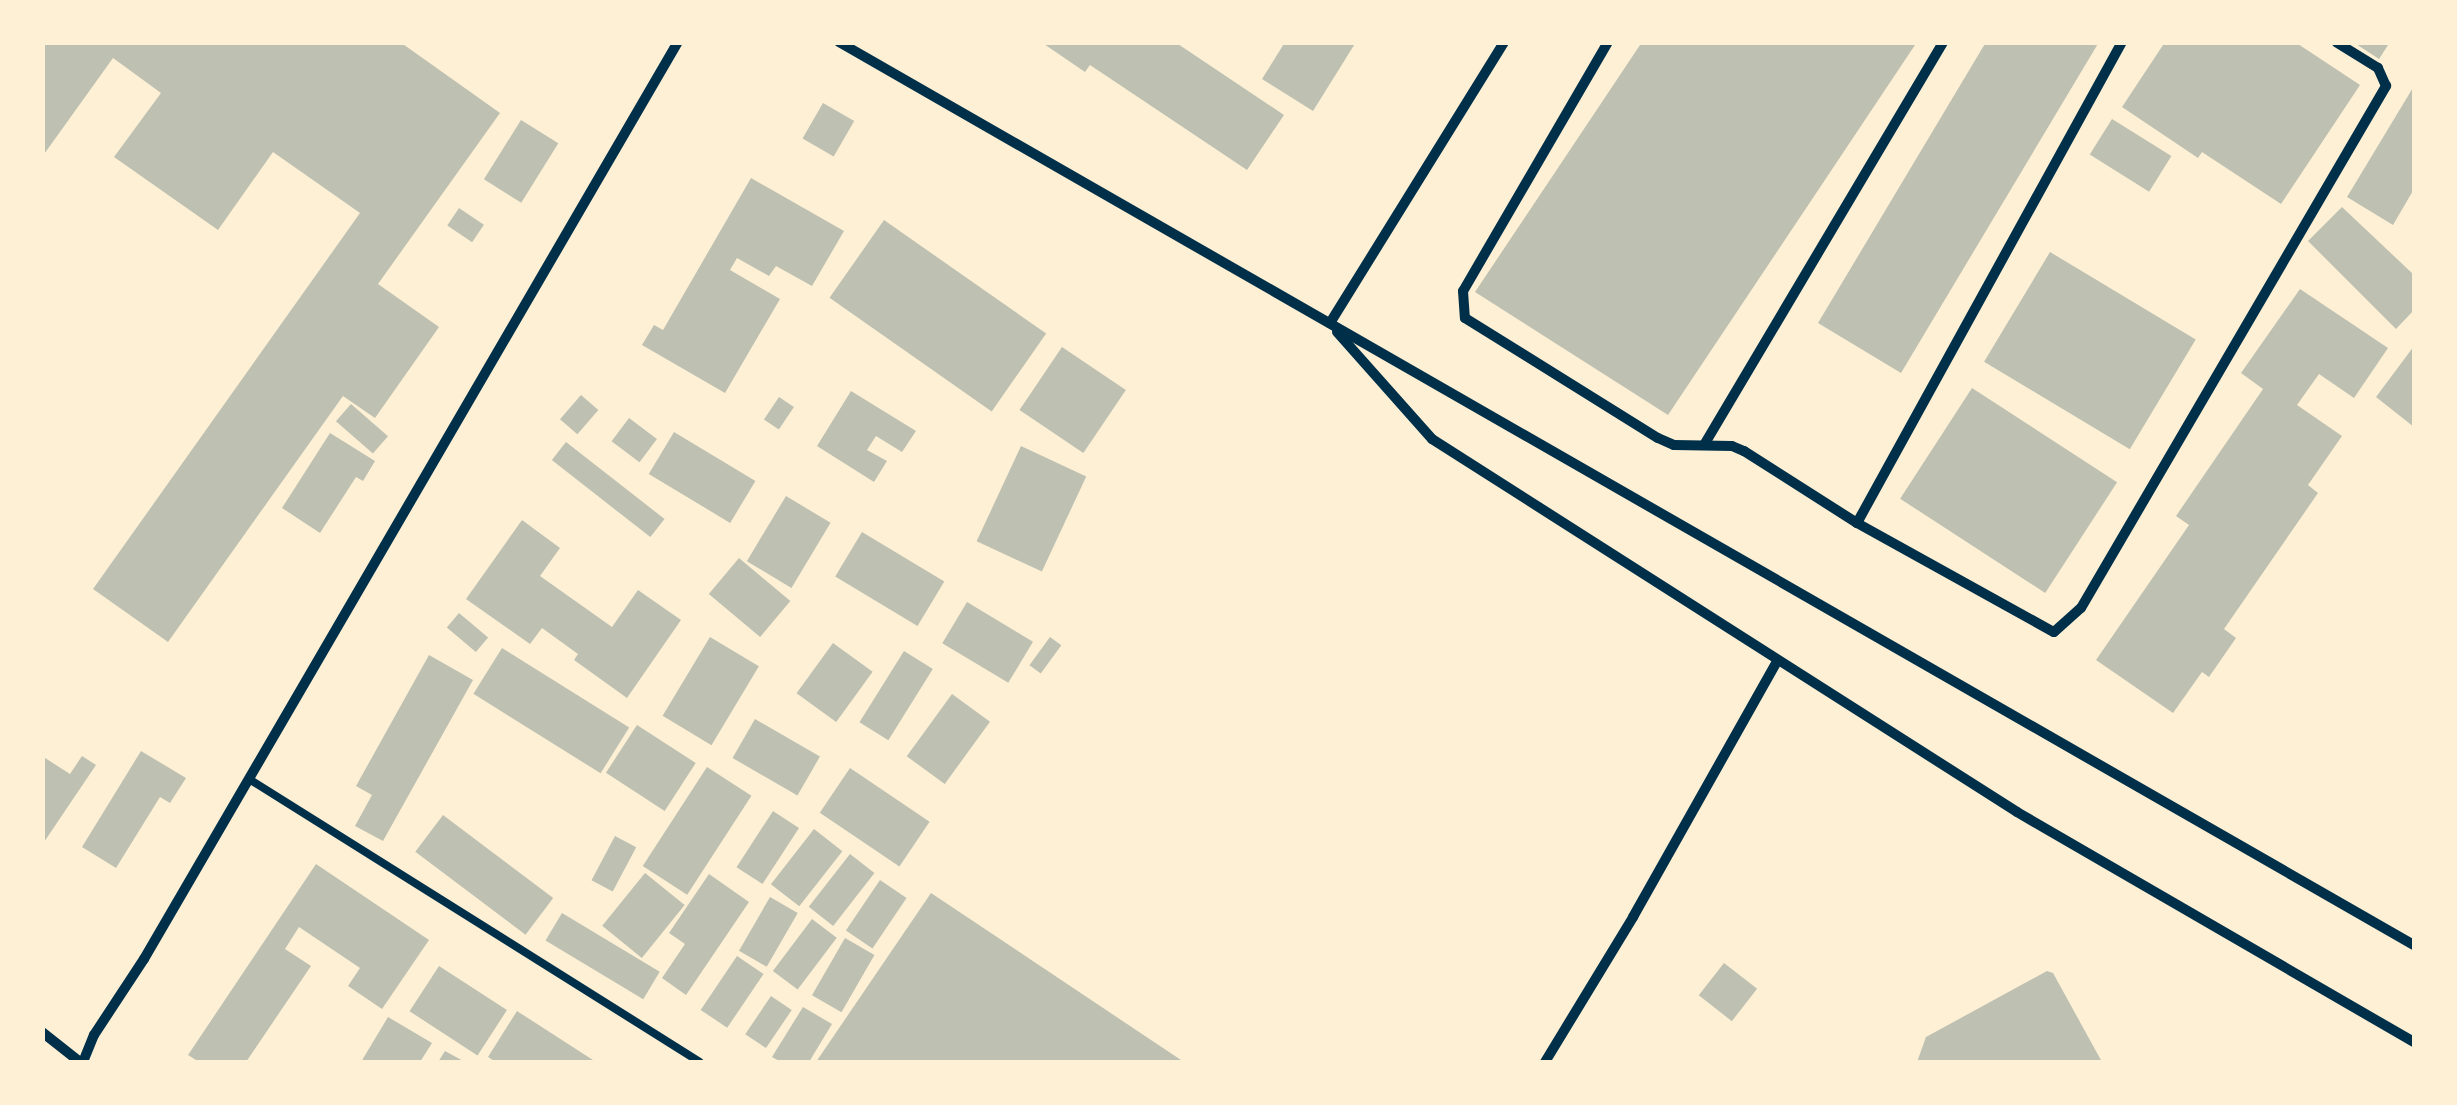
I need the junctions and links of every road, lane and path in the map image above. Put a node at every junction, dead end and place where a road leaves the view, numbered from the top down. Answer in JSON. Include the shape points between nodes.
{"nodes":[{"id":1,"x":678,"y":42,"type":"edge"},
{"id":2,"x":840,"y":42,"type":"edge"},
{"id":3,"x":1504,"y":42,"type":"edge"},
{"id":4,"x":1608,"y":42,"type":"edge"},
{"id":5,"x":1943,"y":42,"type":"edge"},
{"id":6,"x":2122,"y":42,"type":"edge"},
{"id":7,"x":2336,"y":42,"type":"edge"},
{"id":8,"x":1330,"y":323,"type":"junction"},
{"id":9,"x":1704,"y":446,"type":"junction"},
{"id":10,"x":1857,"y":522,"type":"junction"},
{"id":11,"x":1778,"y":660,"type":"junction"},
{"id":12,"x":249,"y":779,"type":"junction"},
{"id":13,"x":2414,"y":945,"type":"edge"},
{"id":14,"x":42,"y":1032,"type":"edge"},
{"id":15,"x":2414,"y":1042,"type":"edge"},
{"id":16,"x":82,"y":1062,"type":"edge"},
{"id":17,"x":700,"y":1062,"type":"edge"},
{"id":18,"x":1545,"y":1062,"type":"edge"}],
"edges":[{"from":1,"to":12,"type":"street"},
{"from":2,"to":8,"type":"street"},
{"from":3,"to":8,"type":"street"},
{"from":4,"to":9,"type":"street","via":[[1461,304],[1465,318],[1658,438]]},
{"from":5,"to":9,"type":"street"},
{"from":6,"to":10,"type":"street"},
{"from":7,"to":10,"type":"street","via":[[2378,68],[2386,86],[2068,623],[2054,632],[2039,627]]},
{"from":8,"to":11,"type":"street","via":[[1432,439]]},
{"from":8,"to":13,"type":"street"},
{"from":9,"to":10,"type":"street","via":[[1744,451]]},
{"from":11,"to":15,"type":"street","via":[[2017,812]]},
{"from":11,"to":18,"type":"street"},
{"from":12,"to":16,"type":"street"},
{"from":12,"to":17,"type":"lane"},
{"from":14,"to":16,"type":"street"}]}
